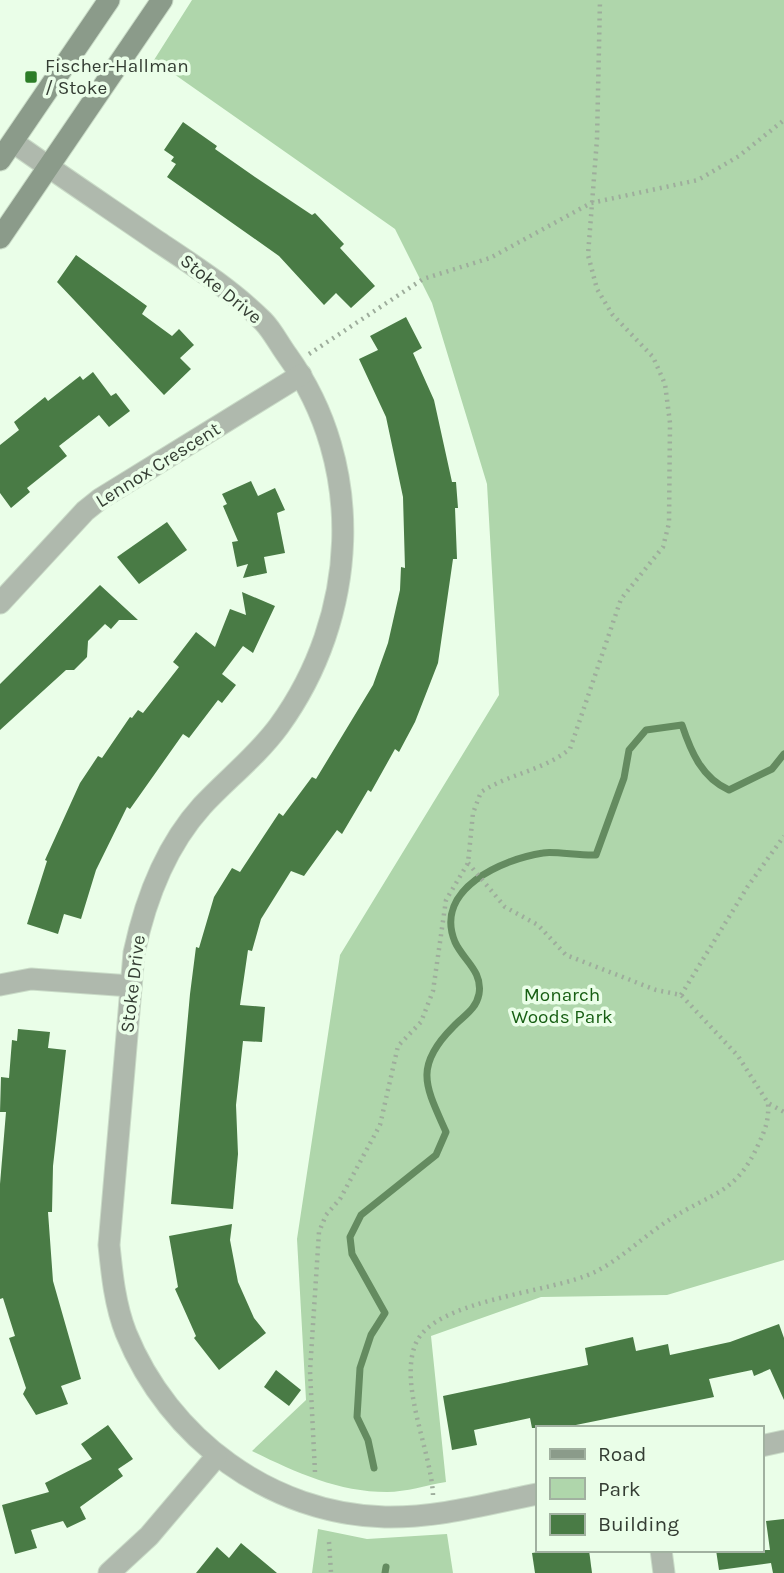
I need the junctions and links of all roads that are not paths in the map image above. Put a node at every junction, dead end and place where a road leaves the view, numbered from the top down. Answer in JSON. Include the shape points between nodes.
{"nodes":[{"id":1,"x":109,"y":0,"type":"edge"},
{"id":2,"x":162,"y":0,"type":"edge"},
{"id":3,"x":13,"y":142,"type":"junction"},
{"id":4,"x":0,"y":160,"type":"edge"},
{"id":5,"x":50,"y":168,"type":"junction"},
{"id":6,"x":0,"y":238,"type":"edge"},
{"id":7,"x":304,"y":365,"type":"junction"},
{"id":8,"x":0,"y":603,"type":"edge"},
{"id":9,"x":0,"y":985,"type":"edge"},
{"id":10,"x":131,"y":985,"type":"junction"},
{"id":11,"x":784,"y":1441,"type":"edge"},
{"id":12,"x":763,"y":1446,"type":"edge"},
{"id":13,"x":216,"y":1457,"type":"junction"},
{"id":14,"x":536,"y":1494,"type":"edge"},
{"id":15,"x":661,"y":1552,"type":"edge"},
{"id":16,"x":109,"y":1573,"type":"edge"},
{"id":17,"x":664,"y":1573,"type":"edge"}],
"edges":[{"from":1,"to":3,"type":"main road"},
{"from":2,"to":5,"type":"main road"},
{"from":3,"to":4,"type":"main road"},
{"from":3,"to":5,"type":"street","name":"Stoke Drive"},
{"from":5,"to":6,"type":"main road"},
{"from":5,"to":7,"type":"street","name":"Stoke Drive","via":[[202,271],[263,321]]},
{"from":7,"to":8,"type":"street","name":"Lennox Crescent","via":[[100,499]]},
{"from":7,"to":10,"type":"street","name":"Stoke Drive","via":[[339,468],[345,540],[335,602],[319,657],[295,702],[258,750],[200,808],[163,865],[140,924]]},
{"from":9,"to":10,"type":"street","via":[[32,979]]},
{"from":10,"to":13,"type":"street","name":"Stoke Drive","via":[[111,1207],[113,1286],[126,1333],[144,1369],[177,1417]]},
{"from":11,"to":12,"type":"street"},
{"from":13,"to":14,"type":"street","name":"Stoke Drive","via":[[286,1497],[324,1510],[383,1517],[435,1515]]},
{"from":13,"to":16,"type":"street","via":[[149,1536]]},
{"from":15,"to":17,"type":"street"}]}
